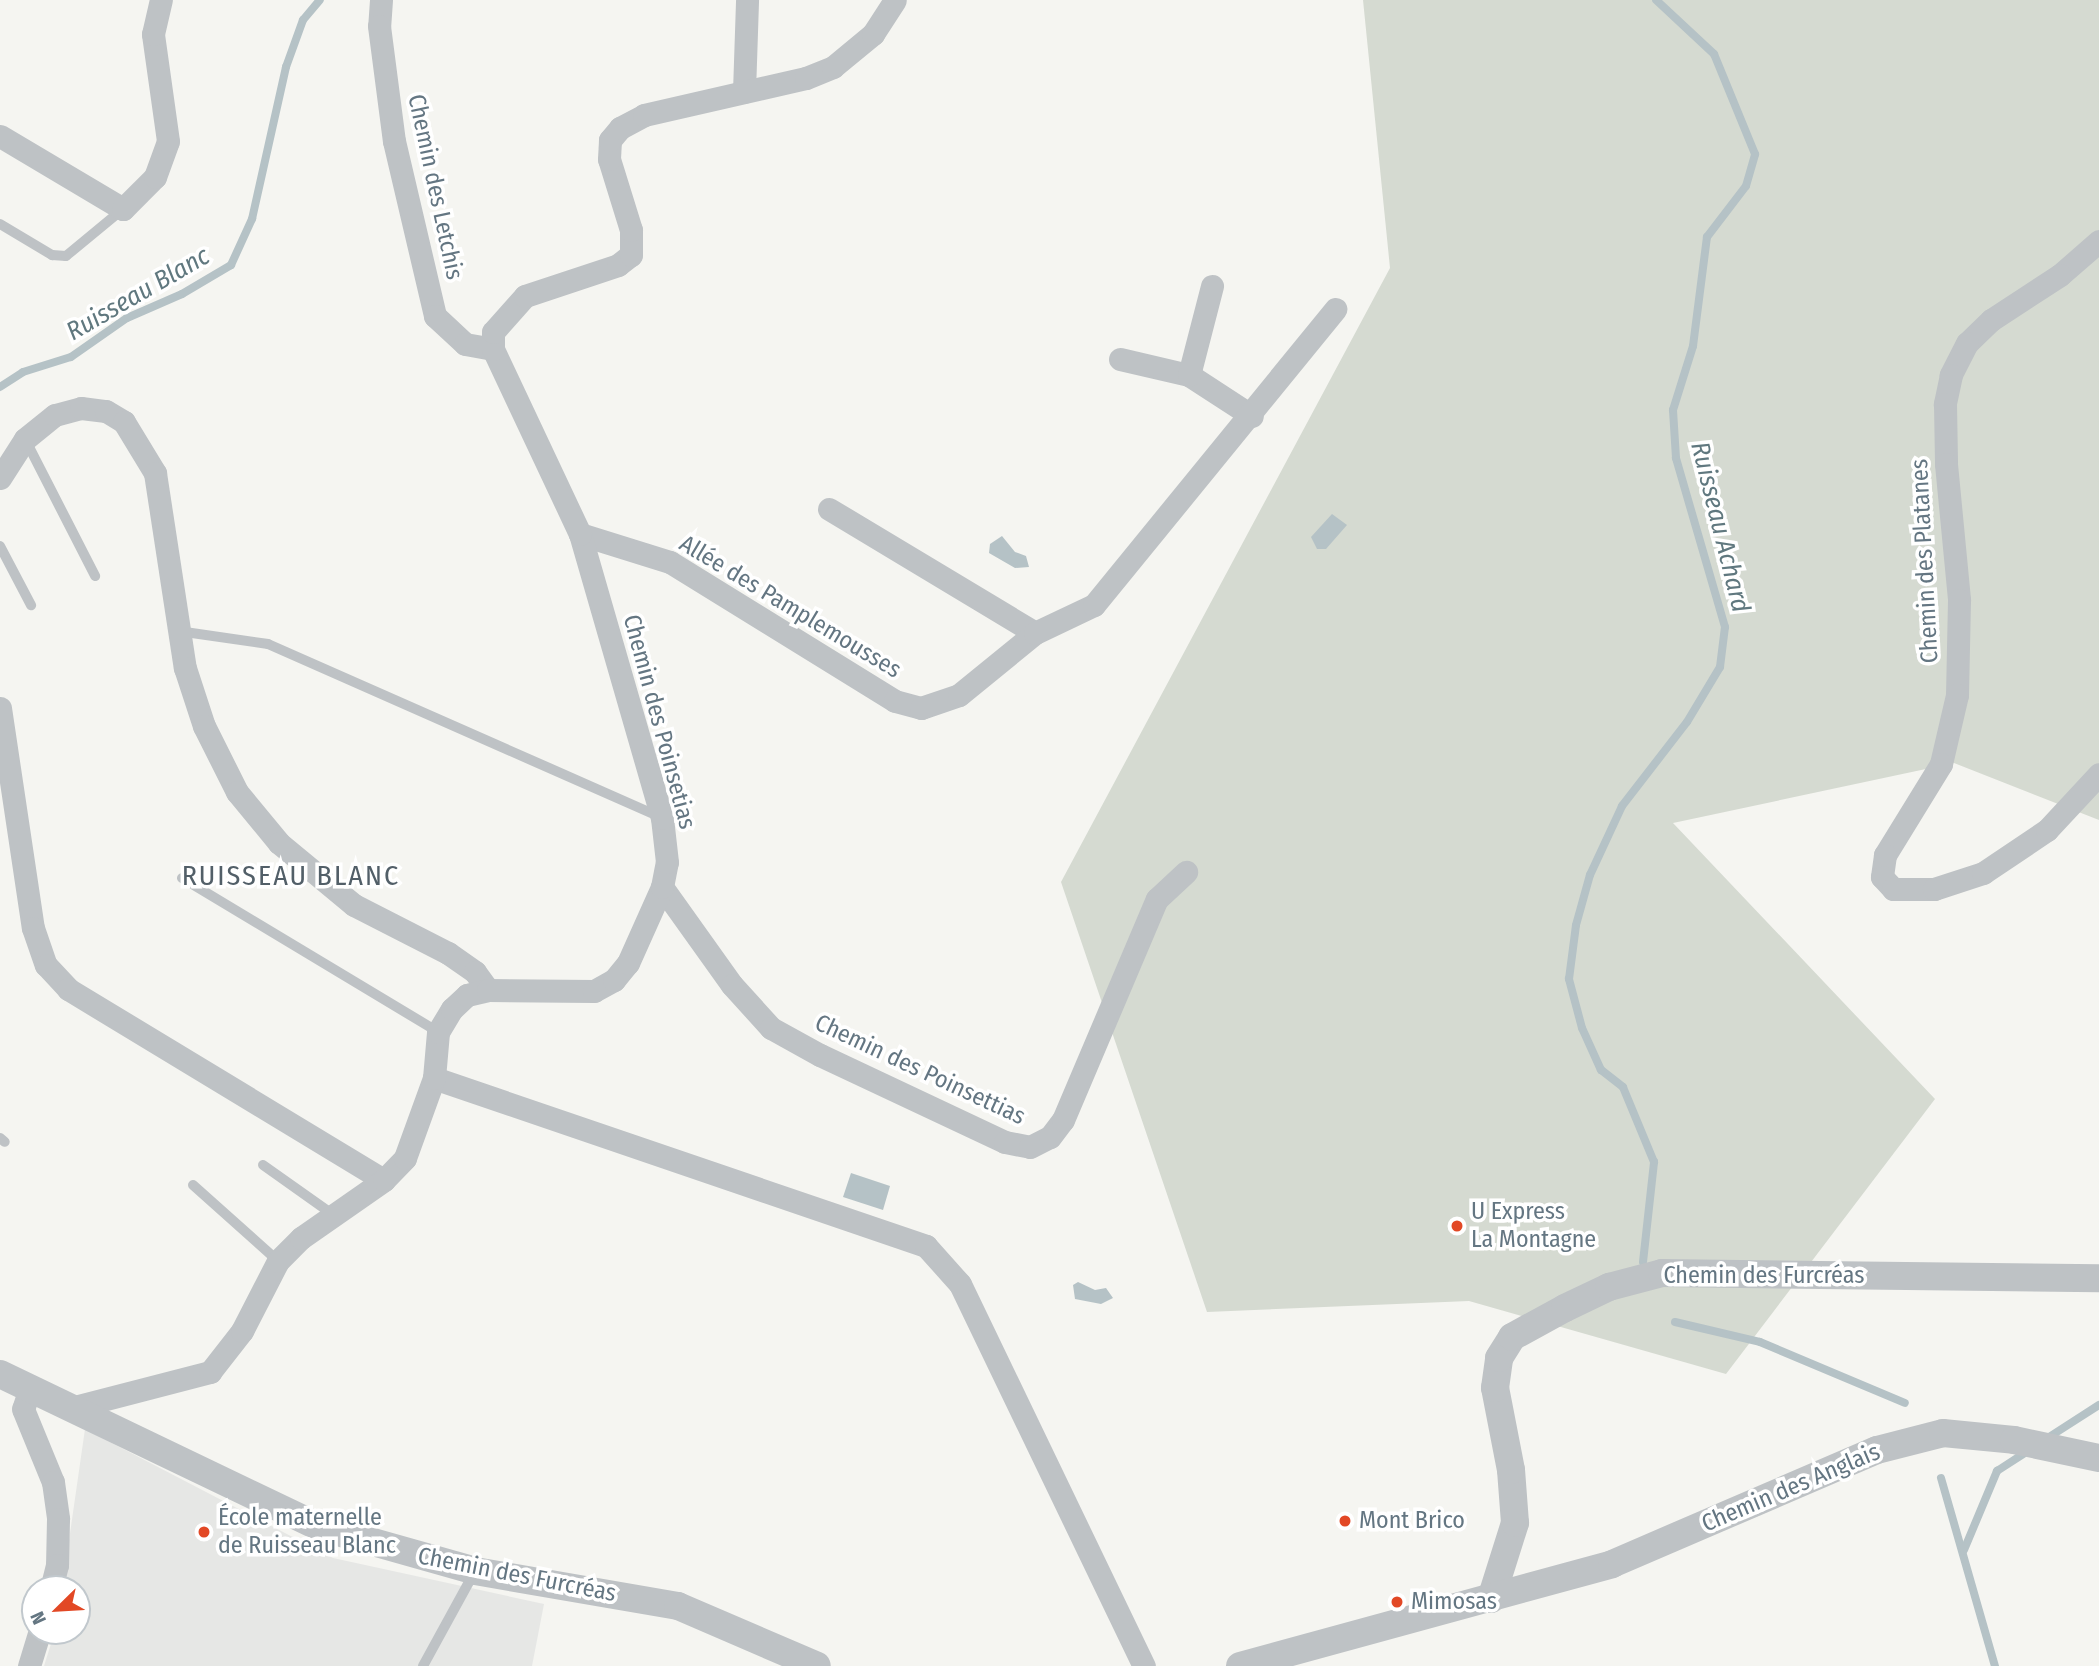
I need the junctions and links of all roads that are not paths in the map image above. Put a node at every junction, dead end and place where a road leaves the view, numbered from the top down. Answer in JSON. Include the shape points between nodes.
{"nodes":[{"id":1,"x":161,"y":0,"type":"edge"},
{"id":2,"x":381,"y":0,"type":"edge"},
{"id":3,"x":747,"y":0,"type":"edge"},
{"id":4,"x":895,"y":0,"type":"edge"},
{"id":5,"x":744,"y":92,"type":"junction"},
{"id":6,"x":0,"y":136,"type":"edge"},
{"id":7,"x":123,"y":209,"type":"junction"},
{"id":8,"x":0,"y":224,"type":"edge"},
{"id":9,"x":2099,"y":241,"type":"edge"},
{"id":10,"x":1212,"y":286,"type":"dead end"},
{"id":11,"x":1335,"y":309,"type":"dead end"},
{"id":12,"x":493,"y":349,"type":"junction"},
{"id":13,"x":1120,"y":359,"type":"dead end"},
{"id":14,"x":1189,"y":375,"type":"junction"},
{"id":15,"x":1252,"y":416,"type":"junction"},
{"id":16,"x":25,"y":439,"type":"junction"},
{"id":17,"x":0,"y":478,"type":"edge"},
{"id":18,"x":829,"y":509,"type":"dead end"},
{"id":19,"x":580,"y":534,"type":"junction"},
{"id":20,"x":0,"y":546,"type":"edge"},
{"id":21,"x":95,"y":576,"type":"dead end"},
{"id":22,"x":31,"y":605,"type":"dead end"},
{"id":23,"x":176,"y":631,"type":"junction"},
{"id":24,"x":1035,"y":633,"type":"junction"},
{"id":25,"x":0,"y":708,"type":"edge"},
{"id":26,"x":2099,"y":774,"type":"edge"},
{"id":27,"x":662,"y":818,"type":"junction"},
{"id":28,"x":1186,"y":872,"type":"dead end"},
{"id":29,"x":181,"y":878,"type":"dead end"},
{"id":30,"x":662,"y":887,"type":"junction"},
{"id":31,"x":488,"y":990,"type":"junction"},
{"id":32,"x":438,"y":1032,"type":"junction"},
{"id":33,"x":434,"y":1078,"type":"junction"},
{"id":34,"x":263,"y":1164,"type":"dead end"},
{"id":35,"x":384,"y":1180,"type":"junction"},
{"id":36,"x":193,"y":1185,"type":"dead end"},
{"id":37,"x":335,"y":1216,"type":"junction"},
{"id":38,"x":278,"y":1261,"type":"junction"},
{"id":39,"x":2099,"y":1278,"type":"edge"},
{"id":40,"x":0,"y":1374,"type":"edge"},
{"id":41,"x":30,"y":1388,"type":"junction"},
{"id":42,"x":71,"y":1408,"type":"junction"},
{"id":43,"x":2099,"y":1458,"type":"edge"},
{"id":44,"x":475,"y":1571,"type":"junction"},
{"id":45,"x":52,"y":1575,"type":"edge"},
{"id":46,"x":1492,"y":1599,"type":"junction"},
{"id":47,"x":36,"y":1645,"type":"edge"},
{"id":48,"x":29,"y":1666,"type":"edge"},
{"id":49,"x":423,"y":1666,"type":"edge"},
{"id":50,"x":817,"y":1666,"type":"edge"},
{"id":51,"x":1144,"y":1666,"type":"edge"},
{"id":52,"x":1240,"y":1666,"type":"edge"}],
"edges":[{"from":1,"to":7,"type":"street","via":[[153,34],[167,141],[155,177]]},
{"from":2,"to":12,"type":"street","name":"Chemin des Letchis","via":[[379,26],[394,141],[435,316],[465,344]]},
{"from":3,"to":5,"type":"street"},
{"from":4,"to":5,"type":"street","via":[[873,34],[833,67]]},
{"from":5,"to":12,"type":"street","via":[[644,115],[620,128],[610,140],[609,159],[631,230],[631,255],[618,265],[525,296],[497,324]]},
{"from":6,"to":7,"type":"street"},
{"from":7,"to":8,"type":"lane","via":[[66,256],[52,255]]},
{"from":9,"to":26,"type":"street","name":"Chemin des Platanes","via":[[1966,343],[1951,375],[1945,404],[1946,464],[1959,600],[1957,695],[1941,764],[1885,855],[1882,877],[1893,889],[1934,889],[1983,873],[2048,830]]},
{"from":10,"to":14,"type":"street"},
{"from":11,"to":15,"type":"street","name":"Allée des Pamplemousses"},
{"from":12,"to":19,"type":"street","name":"Chemin des Poinsetias"},
{"from":13,"to":14,"type":"street"},
{"from":14,"to":15,"type":"street"},
{"from":15,"to":24,"type":"street","name":"Allée des Pamplemousses","via":[[1094,605]]},
{"from":16,"to":17,"type":"street"},
{"from":16,"to":21,"type":"lane"},
{"from":16,"to":23,"type":"street","via":[[55,415],[81,408],[106,411],[124,422],[155,473],[163,506]]},
{"from":18,"to":24,"type":"street"},
{"from":19,"to":24,"type":"street","name":"Allée des Pamplemousses","via":[[670,562],[895,701],[921,708],[959,695]]},
{"from":19,"to":27,"type":"street","name":"Chemin des Poinsetias"},
{"from":20,"to":22,"type":"lane"},
{"from":23,"to":27,"type":"lane","via":[[268,644]]},
{"from":23,"to":31,"type":"street","via":[[204,726],[237,792],[279,843],[354,905],[448,953],[475,972]]},
{"from":25,"to":35,"type":"street","via":[[33,929],[46,965],[68,989]]},
{"from":27,"to":30,"type":"street","name":"Chemin des Poinsetias","via":[[667,862]]},
{"from":28,"to":30,"type":"street","name":"Chemin des Poinsettias","via":[[1157,899],[1063,1120],[1050,1137],[1030,1147],[1005,1142],[771,1028],[732,985]]},
{"from":29,"to":32,"type":"lane"},
{"from":30,"to":31,"type":"street","name":"Chemin des Poinsetias","via":[[643,934],[614,981],[594,991]]},
{"from":31,"to":32,"type":"street","name":"Chemin des Poinsetias","via":[[467,995]]},
{"from":32,"to":33,"type":"street","name":"Chemin des Poinsetias"},
{"from":33,"to":35,"type":"street","name":"Chemin des Poinsetias","via":[[405,1158]]},
{"from":33,"to":51,"type":"street","via":[[926,1246],[947,1263]]},
{"from":34,"to":37,"type":"lane"},
{"from":35,"to":37,"type":"street","name":"Chemin des Poinsetias"},
{"from":36,"to":38,"type":"lane"},
{"from":37,"to":38,"type":"street","name":"Chemin des Poinsetias","via":[[301,1238]]},
{"from":38,"to":42,"type":"street","name":"Chemin des Poinsetias","via":[[242,1331],[209,1372]]},
{"from":39,"to":46,"type":"street","name":"Chemin des Furcréas","via":[[1662,1273],[1609,1287],[1512,1336],[1499,1358],[1495,1388],[1516,1523]]},
{"from":40,"to":41,"type":"street","name":"Chemin des Furcréas"},
{"from":41,"to":42,"type":"street","name":"Chemin des Furcréas"},
{"from":41,"to":45,"type":"street","via":[[23,1409],[53,1482],[58,1519]]},
{"from":42,"to":44,"type":"street","name":"Chemin des Furcréas","via":[[320,1527]]},
{"from":43,"to":46,"type":"street","name":"Chemin des Anglais","via":[[2014,1440],[1943,1433],[1877,1450],[1612,1564]]},
{"from":44,"to":49,"type":"lane"},
{"from":44,"to":50,"type":"street","name":"Chemin des Furcréas","via":[[678,1606]]},
{"from":46,"to":52,"type":"street"},
{"from":47,"to":48,"type":"street"}]}
